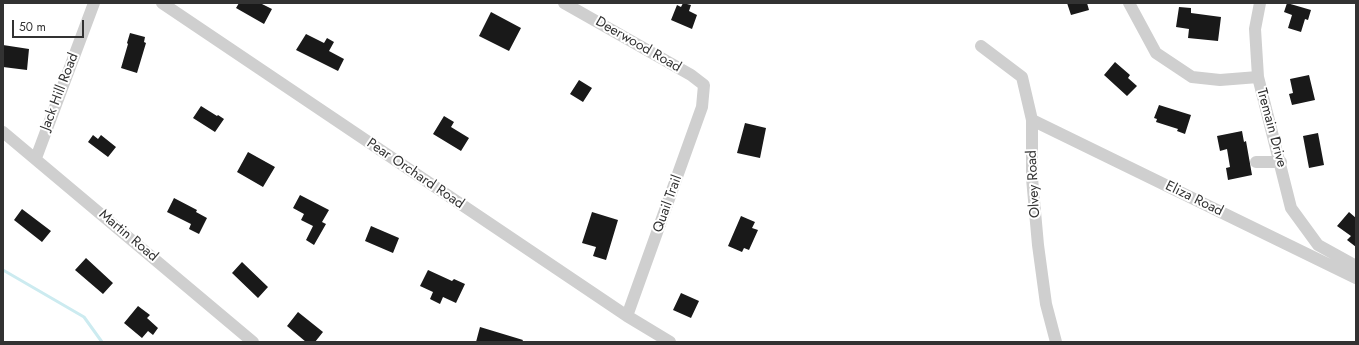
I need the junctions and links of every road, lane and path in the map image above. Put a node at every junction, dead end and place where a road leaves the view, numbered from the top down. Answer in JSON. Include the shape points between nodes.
{"nodes":[{"id":1,"x":94,"y":3,"type":"edge"},
{"id":2,"x":162,"y":3,"type":"edge"},
{"id":3,"x":564,"y":3,"type":"edge"},
{"id":4,"x":1129,"y":3,"type":"edge"},
{"id":5,"x":1260,"y":3,"type":"edge"},
{"id":6,"x":981,"y":46,"type":"dead end"},
{"id":7,"x":1258,"y":77,"type":"junction"},
{"id":8,"x":704,"y":91,"type":"joint"},
{"id":9,"x":1032,"y":120,"type":"junction"},
{"id":10,"x":3,"y":132,"type":"edge"},
{"id":11,"x":36,"y":158,"type":"junction"},
{"id":12,"x":1256,"y":162,"type":"dead end"},
{"id":13,"x":1281,"y":162,"type":"junction"},
{"id":14,"x":1356,"y":266,"type":"edge"},
{"id":15,"x":1356,"y":278,"type":"edge"},
{"id":16,"x":627,"y":316,"type":"junction"},
{"id":17,"x":253,"y":342,"type":"edge"},
{"id":18,"x":670,"y":342,"type":"edge"},
{"id":19,"x":1056,"y":342,"type":"edge"}],
"edges":[{"from":1,"to":11,"type":"street","name":"Jack Hill Road"},
{"from":2,"to":16,"type":"street","name":"Pear Orchard Road"},
{"from":3,"to":8,"type":"street","name":"Deerwood Road","via":[[691,75],[704,85]]},
{"from":4,"to":7,"type":"street","name":"Tremain Drive","via":[[1156,53],[1192,77],[1220,80]]},
{"from":5,"to":7,"type":"street","via":[[1255,30]]},
{"from":6,"to":9,"type":"street","name":"Olvey Road","via":[[1022,77]]},
{"from":7,"to":13,"type":"street","name":"Tremain Drive"},
{"from":8,"to":16,"type":"street","name":"Quail Trail","via":[[702,108]]},
{"from":9,"to":15,"type":"street","name":"Eliza Road"},
{"from":9,"to":19,"type":"street","name":"Olvey Road","via":[[1032,178],[1038,245],[1046,304]]},
{"from":10,"to":11,"type":"street","name":"Martin Road"},
{"from":11,"to":17,"type":"street","name":"Martin Road"},
{"from":12,"to":13,"type":"street"},
{"from":13,"to":14,"type":"street","name":"Tremain Drive","via":[[1291,208],[1318,245]]},
{"from":16,"to":18,"type":"street","name":"Pear Orchard Road"}]}
